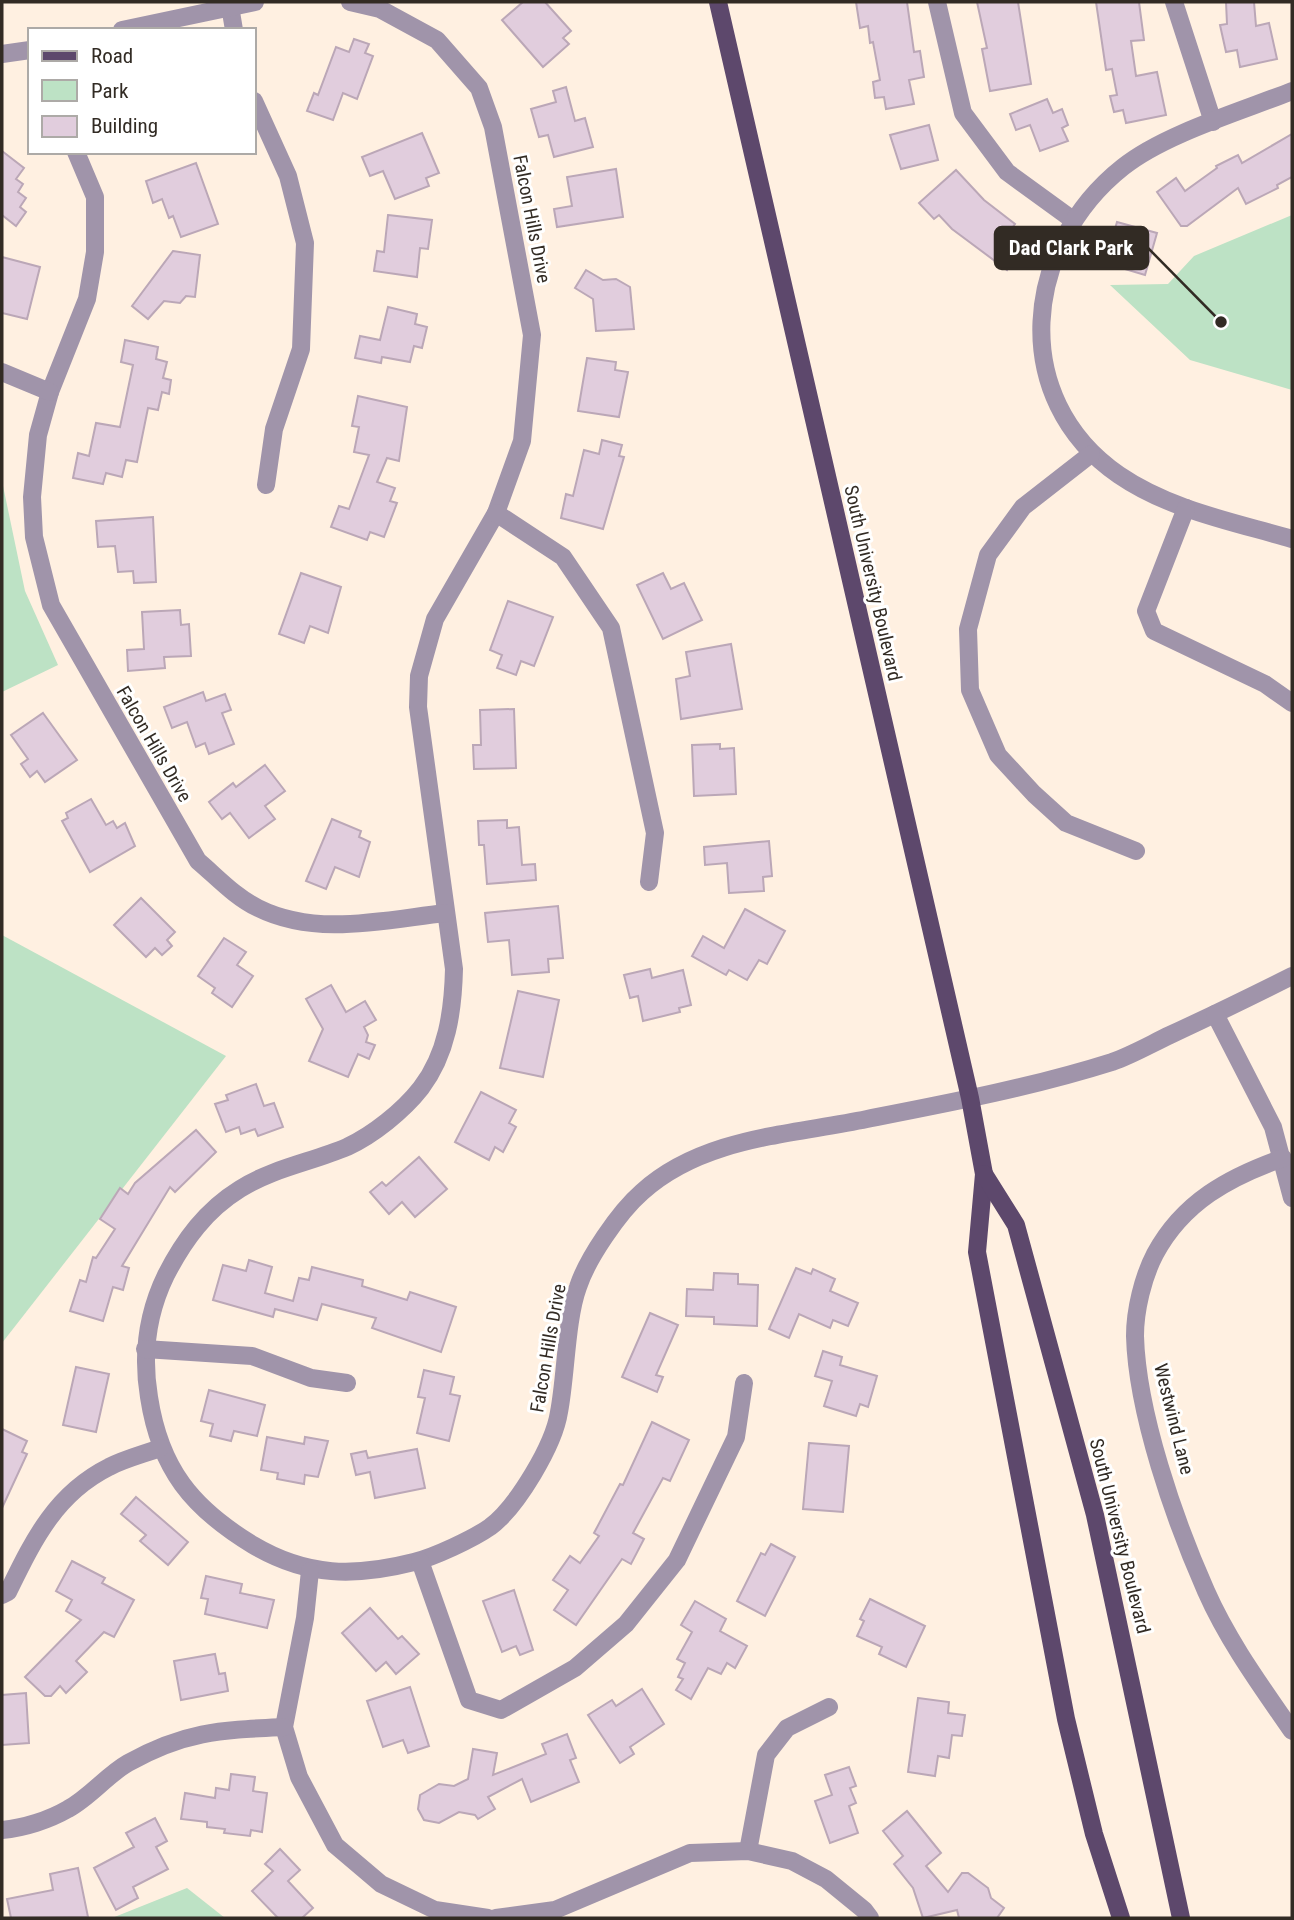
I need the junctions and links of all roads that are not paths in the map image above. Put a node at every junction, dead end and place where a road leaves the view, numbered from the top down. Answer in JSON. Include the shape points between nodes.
{"nodes":[{"id":1,"x":255,"y":2,"type":"edge"},
{"id":2,"x":351,"y":2,"type":"edge"},
{"id":3,"x":718,"y":2,"type":"edge"},
{"id":4,"x":937,"y":2,"type":"edge"},
{"id":5,"x":1174,"y":2,"type":"edge"},
{"id":6,"x":230,"y":6,"type":"junction"},
{"id":7,"x":131,"y":28,"type":"edge"},
{"id":8,"x":234,"y":28,"type":"edge"},
{"id":9,"x":28,"y":50,"type":"edge"},
{"id":10,"x":2,"y":54,"type":"edge"},
{"id":11,"x":1292,"y":91,"type":"edge"},
{"id":12,"x":256,"y":106,"type":"edge"},
{"id":13,"x":1213,"y":122,"type":"junction"},
{"id":14,"x":77,"y":154,"type":"edge"},
{"id":15,"x":1073,"y":220,"type":"junction"},
{"id":16,"x":2,"y":372,"type":"edge"},
{"id":17,"x":50,"y":392,"type":"junction"},
{"id":18,"x":1091,"y":454,"type":"junction"},
{"id":19,"x":266,"y":485,"type":"dead end"},
{"id":20,"x":1186,"y":508,"type":"junction"},
{"id":21,"x":496,"y":513,"type":"junction"},
{"id":22,"x":1292,"y":539,"type":"edge"},
{"id":23,"x":1292,"y":703,"type":"edge"},
{"id":24,"x":1136,"y":851,"type":"dead end"},
{"id":25,"x":649,"y":883,"type":"dead end"},
{"id":26,"x":445,"y":913,"type":"junction"},
{"id":27,"x":1292,"y":976,"type":"edge"},
{"id":28,"x":1215,"y":1014,"type":"junction"},
{"id":29,"x":970,"y":1098,"type":"junction"},
{"id":30,"x":1283,"y":1158,"type":"junction"},
{"id":31,"x":984,"y":1174,"type":"junction"},
{"id":32,"x":1292,"y":1198,"type":"edge"},
{"id":33,"x":145,"y":1349,"type":"junction"},
{"id":34,"x":347,"y":1383,"type":"dead end"},
{"id":35,"x":744,"y":1383,"type":"dead end"},
{"id":36,"x":160,"y":1448,"type":"junction"},
{"id":37,"x":420,"y":1561,"type":"junction"},
{"id":38,"x":310,"y":1571,"type":"junction"},
{"id":39,"x":2,"y":1595,"type":"edge"},
{"id":40,"x":829,"y":1707,"type":"dead end"},
{"id":41,"x":284,"y":1727,"type":"junction"},
{"id":42,"x":1292,"y":1731,"type":"edge"},
{"id":43,"x":2,"y":1830,"type":"edge"},
{"id":44,"x":748,"y":1851,"type":"junction"},
{"id":45,"x":488,"y":1918,"type":"edge"},
{"id":46,"x":496,"y":1918,"type":"edge"},
{"id":47,"x":870,"y":1918,"type":"edge"},
{"id":48,"x":1121,"y":1918,"type":"edge"},
{"id":49,"x":1181,"y":1918,"type":"edge"}],
"edges":[{"from":1,"to":6,"type":"street"},
{"from":2,"to":21,"type":"street","name":"Falcon Hills Drive","via":[[380,9],[437,40],[479,88],[493,127],[532,335],[522,441]]},
{"from":3,"to":29,"type":"main road","name":"South University Boulevard"},
{"from":4,"to":15,"type":"street","via":[[963,113],[1007,172]]},
{"from":5,"to":13,"type":"street"},
{"from":6,"to":7,"type":"street"},
{"from":6,"to":8,"type":"street"},
{"from":9,"to":10,"type":"street"},
{"from":11,"to":13,"type":"street"},
{"from":12,"to":19,"type":"street","via":[[288,176],[305,243],[301,349],[274,429]]},
{"from":13,"to":15,"type":"street","via":[[1125,165]]},
{"from":14,"to":17,"type":"street","name":"Falcon Hills Drive","via":[[95,197],[95,252],[87,299]]},
{"from":15,"to":18,"type":"street","via":[[1047,283],[1041,343],[1046,378],[1057,404]]},
{"from":16,"to":17,"type":"street"},
{"from":17,"to":26,"type":"street","name":"Falcon Hills Drive","via":[[38,435],[32,498],[34,537],[51,605],[198,861],[258,908],[294,920],[341,925]]},
{"from":18,"to":20,"type":"street","via":[[1147,493]]},
{"from":18,"to":24,"type":"street","via":[[1023,507],[988,555],[968,629],[971,690],[998,755],[1034,794],[1066,823]]},
{"from":20,"to":22,"type":"street"},
{"from":20,"to":23,"type":"street","via":[[1146,611],[1154,631],[1265,684]]},
{"from":21,"to":25,"type":"street","via":[[563,557],[611,628],[655,833]]},
{"from":21,"to":26,"type":"street","name":"Falcon Hills Drive","via":[[435,619],[419,676],[418,707]]},
{"from":26,"to":33,"type":"street","name":"Falcon Hills Drive","via":[[454,970],[453,1011],[440,1053],[421,1088],[383,1125],[348,1146],[292,1164],[240,1188],[196,1224],[157,1293]]},
{"from":27,"to":28,"type":"street","name":"Falcon Hills Drive"},
{"from":28,"to":29,"type":"street","name":"Falcon Hills Drive","via":[[1117,1060]]},
{"from":28,"to":30,"type":"street","via":[[1273,1126]]},
{"from":29,"to":31,"type":"main road","name":"South University Boulevard"},
{"from":29,"to":37,"type":"street","name":"Falcon Hills Drive","via":[[717,1148],[677,1164],[637,1195],[597,1250],[577,1289],[558,1419],[536,1471],[492,1526]]},
{"from":30,"to":32,"type":"street"},
{"from":30,"to":42,"type":"street","name":"Westwind Lane","via":[[1204,1194],[1179,1219],[1155,1254],[1141,1291],[1135,1334],[1153,1436],[1206,1592],[1248,1667]]},
{"from":31,"to":48,"type":"main road","name":"South University Boulevard","via":[[977,1252],[1066,1719],[1094,1834]]},
{"from":31,"to":49,"type":"main road","name":"South University Boulevard","via":[[1016,1225],[1095,1515]]},
{"from":33,"to":34,"type":"street","via":[[252,1356],[311,1378]]},
{"from":33,"to":36,"type":"street","name":"Falcon Hills Drive"},
{"from":35,"to":37,"type":"street","via":[[736,1437],[677,1560],[626,1624],[575,1668],[501,1710],[469,1700]]},
{"from":36,"to":38,"type":"street","name":"Falcon Hills Drive","via":[[187,1494],[220,1525],[267,1554]]},
{"from":36,"to":39,"type":"street","via":[[108,1467],[68,1496],[40,1529],[8,1592]]},
{"from":37,"to":38,"type":"street","name":"Falcon Hills Drive","via":[[376,1570]]},
{"from":38,"to":41,"type":"street","via":[[306,1618]]},
{"from":40,"to":44,"type":"street","via":[[786,1728],[766,1755]]},
{"from":41,"to":43,"type":"street","via":[[211,1730],[167,1744],[126,1764],[69,1809],[19,1829]]},
{"from":41,"to":45,"type":"street","via":[[299,1777],[334,1845],[381,1884],[435,1910]]},
{"from":44,"to":46,"type":"street","via":[[690,1853],[555,1910]]},
{"from":44,"to":47,"type":"street","via":[[792,1861],[826,1880]]}]}
